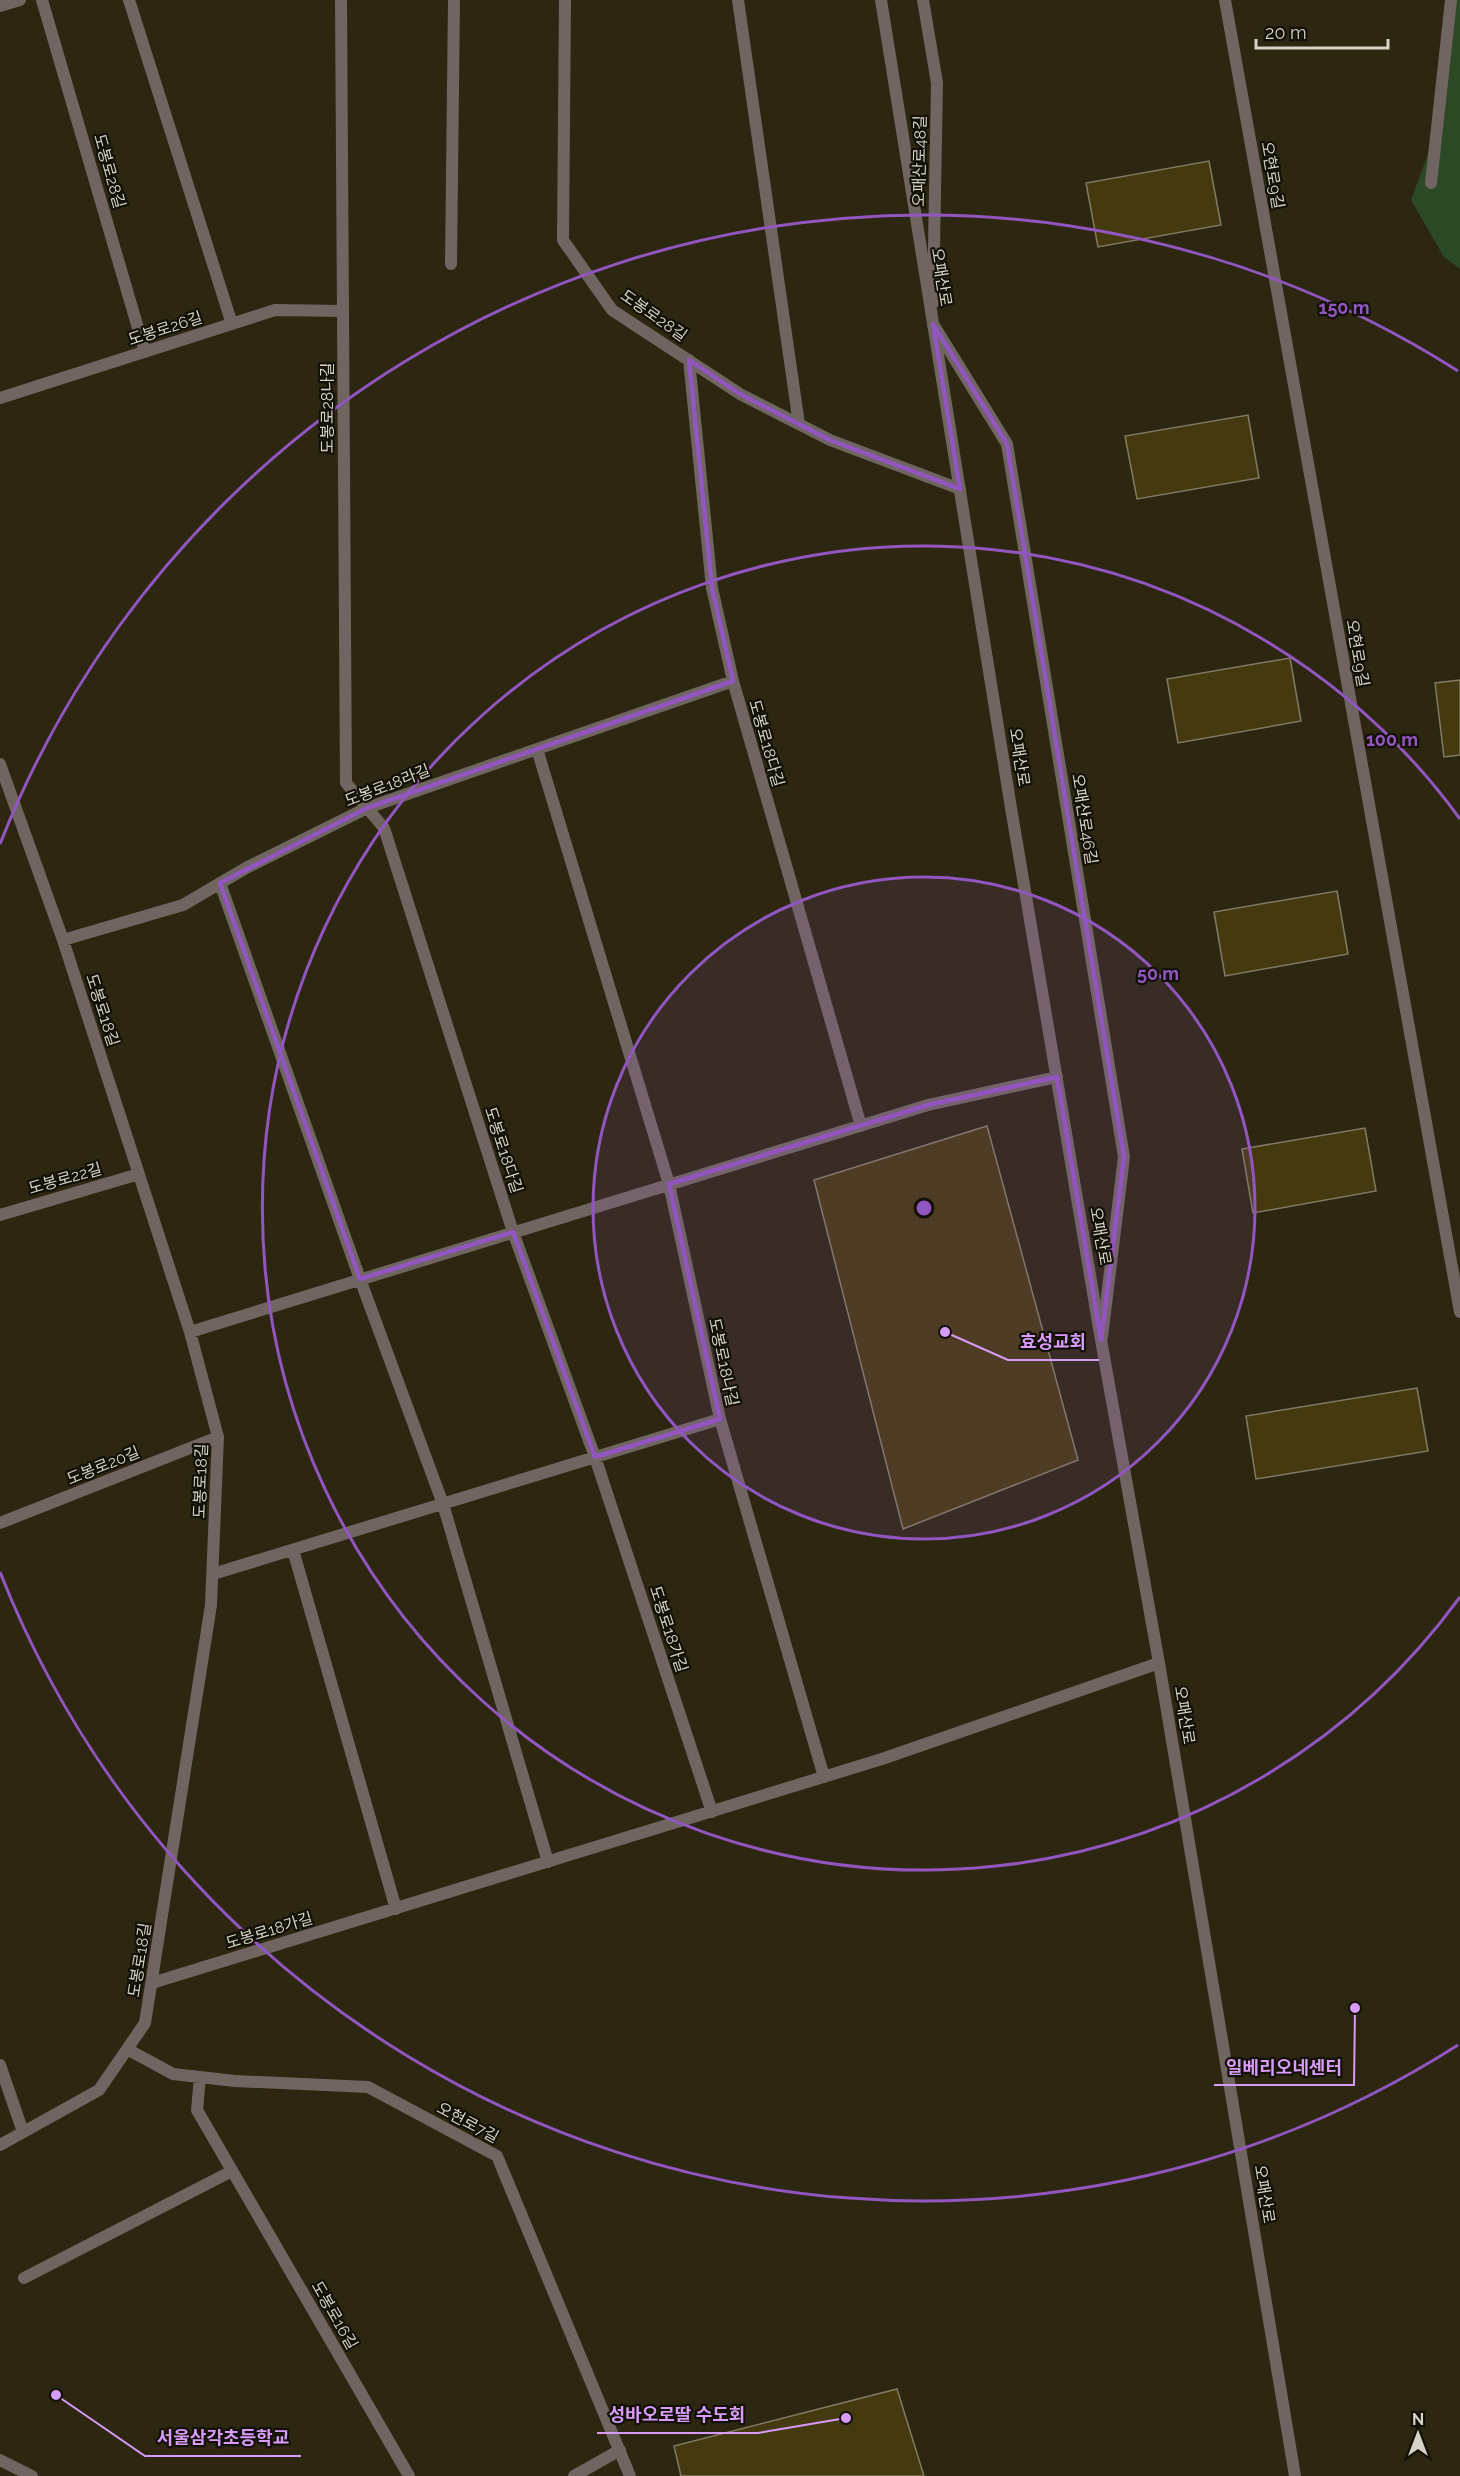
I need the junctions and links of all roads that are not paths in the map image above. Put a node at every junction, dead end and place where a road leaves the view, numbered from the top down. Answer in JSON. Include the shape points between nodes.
{"nodes":[{"id":1,"x":20,"y":0,"type":"edge"},
{"id":2,"x":42,"y":0,"type":"edge"},
{"id":3,"x":129,"y":0,"type":"edge"},
{"id":4,"x":341,"y":0,"type":"edge"},
{"id":5,"x":454,"y":0,"type":"edge"},
{"id":6,"x":565,"y":0,"type":"edge"},
{"id":7,"x":738,"y":0,"type":"edge"},
{"id":8,"x":881,"y":0,"type":"edge"},
{"id":9,"x":923,"y":0,"type":"edge"},
{"id":10,"x":1225,"y":0,"type":"edge"},
{"id":11,"x":1450,"y":0,"type":"edge"},
{"id":12,"x":0,"y":6,"type":"edge"},
{"id":13,"x":1431,"y":183,"type":"dead end"},
{"id":14,"x":451,"y":264,"type":"dead end"},
{"id":15,"x":343,"y":311,"type":"junction"},
{"id":16,"x":232,"y":324,"type":"junction"},
{"id":17,"x":933,"y":324,"type":"junction"},
{"id":18,"x":146,"y":352,"type":"junction"},
{"id":19,"x":689,"y":360,"type":"junction"},
{"id":20,"x":0,"y":398,"type":"edge"},
{"id":21,"x":799,"y":424,"type":"junction"},
{"id":22,"x":960,"y":489,"type":"junction"},
{"id":23,"x":733,"y":681,"type":"junction"},
{"id":24,"x":537,"y":749,"type":"junction"},
{"id":25,"x":1,"y":772,"type":"edge"},
{"id":26,"x":367,"y":808,"type":"junction"},
{"id":27,"x":220,"y":883,"type":"junction"},
{"id":28,"x":63,"y":940,"type":"junction"},
{"id":29,"x":1057,"y":1077,"type":"junction"},
{"id":30,"x":861,"y":1126,"type":"junction"},
{"id":31,"x":139,"y":1174,"type":"junction"},
{"id":32,"x":669,"y":1184,"type":"junction"},
{"id":33,"x":0,"y":1215,"type":"edge"},
{"id":34,"x":513,"y":1232,"type":"junction"},
{"id":35,"x":360,"y":1279,"type":"junction"},
{"id":36,"x":1460,"y":1312,"type":"edge"},
{"id":37,"x":190,"y":1332,"type":"junction"},
{"id":38,"x":1101,"y":1340,"type":"junction"},
{"id":39,"x":720,"y":1419,"type":"junction"},
{"id":40,"x":218,"y":1437,"type":"junction"},
{"id":41,"x":595,"y":1457,"type":"junction"},
{"id":42,"x":443,"y":1504,"type":"junction"},
{"id":43,"x":0,"y":1523,"type":"edge"},
{"id":44,"x":293,"y":1550,"type":"junction"},
{"id":45,"x":213,"y":1574,"type":"junction"},
{"id":46,"x":1159,"y":1663,"type":"junction"},
{"id":47,"x":824,"y":1777,"type":"junction"},
{"id":48,"x":712,"y":1812,"type":"junction"},
{"id":49,"x":548,"y":1862,"type":"junction"},
{"id":50,"x":396,"y":1909,"type":"junction"},
{"id":51,"x":153,"y":1983,"type":"junction"},
{"id":52,"x":127,"y":2049,"type":"junction"},
{"id":53,"x":0,"y":2066,"type":"edge"},
{"id":54,"x":200,"y":2077,"type":"junction"},
{"id":55,"x":23,"y":2132,"type":"junction"},
{"id":56,"x":0,"y":2145,"type":"edge"},
{"id":57,"x":232,"y":2171,"type":"junction"},
{"id":58,"x":24,"y":2278,"type":"dead end"},
{"id":59,"x":620,"y":2450,"type":"junction"},
{"id":60,"x":0,"y":2460,"type":"edge"},
{"id":61,"x":29,"y":2475,"type":"edge"},
{"id":62,"x":409,"y":2476,"type":"edge"},
{"id":63,"x":574,"y":2476,"type":"edge"},
{"id":64,"x":630,"y":2476,"type":"edge"},
{"id":65,"x":1295,"y":2476,"type":"edge"}],
"edges":[{"from":1,"to":12,"type":"street"},
{"from":2,"to":18,"type":"street","name":"도봉로28길"},
{"from":3,"to":16,"type":"street"},
{"from":4,"to":15,"type":"street","name":"도봉로28나길"},
{"from":5,"to":14,"type":"street"},
{"from":6,"to":19,"type":"street","name":"도봉로28길","via":[[563,240],[612,310]]},
{"from":7,"to":21,"type":"street"},
{"from":8,"to":17,"type":"street","name":"오패산로"},
{"from":9,"to":17,"type":"street","name":"오패산로48길","via":[[937,83]]},
{"from":10,"to":36,"type":"street","name":"오현로9길"},
{"from":11,"to":13,"type":"street"},
{"from":15,"to":16,"type":"street","name":"도봉로26길","via":[[275,310]]},
{"from":15,"to":26,"type":"street","name":"도봉로28나길","via":[[346,783]]},
{"from":16,"to":18,"type":"street","name":"도봉로26길"},
{"from":17,"to":22,"type":"street","name":"오패산로"},
{"from":17,"to":38,"type":"street","name":"오패산로46길","via":[[1007,444],[1124,1157]]},
{"from":18,"to":20,"type":"street","name":"도봉로26길"},
{"from":19,"to":21,"type":"street","name":"도봉로28길","via":[[740,394]]},
{"from":19,"to":23,"type":"street","name":"도봉로18다길","via":[[712,588]]},
{"from":21,"to":22,"type":"street","name":"도봉로28길","via":[[830,440]]},
{"from":22,"to":29,"type":"street","name":"오패산로"},
{"from":23,"to":24,"type":"street","name":"도봉로18라길"},
{"from":23,"to":30,"type":"street","name":"도봉로18다길"},
{"from":24,"to":26,"type":"street","name":"도봉로18라길"},
{"from":24,"to":32,"type":"street"},
{"from":25,"to":28,"type":"street","name":"도봉로18길"},
{"from":26,"to":27,"type":"street","name":"도봉로18라길"},
{"from":26,"to":34,"type":"street","name":"도봉로18다길","via":[[384,828]]},
{"from":27,"to":28,"type":"street","name":"도봉로18라길","via":[[183,904]]},
{"from":27,"to":35,"type":"street"},
{"from":28,"to":31,"type":"street","name":"도봉로18길"},
{"from":29,"to":30,"type":"street","via":[[928,1105]]},
{"from":29,"to":38,"type":"street","name":"오패산로"},
{"from":30,"to":32,"type":"street"},
{"from":31,"to":33,"type":"street","name":"도봉로22길"},
{"from":31,"to":37,"type":"street","name":"도봉로18길"},
{"from":32,"to":34,"type":"street"},
{"from":32,"to":39,"type":"street","name":"도봉로18나길"},
{"from":34,"to":35,"type":"street"},
{"from":34,"to":41,"type":"street"},
{"from":35,"to":37,"type":"street"},
{"from":35,"to":42,"type":"street"},
{"from":37,"to":40,"type":"street","name":"도봉로18길"},
{"from":38,"to":46,"type":"street","name":"오패산로"},
{"from":39,"to":41,"type":"street","name":"도봉로18나길"},
{"from":39,"to":47,"type":"street"},
{"from":40,"to":43,"type":"street","name":"도봉로20길"},
{"from":40,"to":45,"type":"street","name":"도봉로18길"},
{"from":41,"to":42,"type":"street","name":"도봉로18나길"},
{"from":41,"to":48,"type":"street","name":"도봉로18가길"},
{"from":42,"to":44,"type":"street","name":"도봉로18나길"},
{"from":42,"to":49,"type":"street"},
{"from":44,"to":45,"type":"street","name":"도봉로18나길"},
{"from":44,"to":50,"type":"street"},
{"from":45,"to":51,"type":"street","name":"도봉로18길"},
{"from":46,"to":47,"type":"street","name":"도봉로18가길"},
{"from":46,"to":65,"type":"street","name":"오패산로"},
{"from":47,"to":48,"type":"street","name":"도봉로18가길"},
{"from":48,"to":49,"type":"street","name":"도봉로18가길"},
{"from":49,"to":50,"type":"street","name":"도봉로18가길"},
{"from":50,"to":51,"type":"street","name":"도봉로18가길"},
{"from":51,"to":52,"type":"street","name":"도봉로18길","via":[[146,2023]]},
{"from":52,"to":54,"type":"street","name":"오현로7길","via":[[173,2074]]},
{"from":52,"to":55,"type":"street","name":"도봉로18길","via":[[99,2090]]},
{"from":53,"to":55,"type":"street"},
{"from":54,"to":57,"type":"street","name":"도봉로16길","via":[[197,2110]]},
{"from":54,"to":59,"type":"street","name":"오현로7길","via":[[368,2086],[497,2156]]},
{"from":55,"to":56,"type":"street","name":"도봉로18길"},
{"from":57,"to":58,"type":"street"},
{"from":57,"to":62,"type":"street","name":"도봉로16길"},
{"from":59,"to":63,"type":"street"},
{"from":59,"to":64,"type":"street","name":"오현로7길"},
{"from":60,"to":61,"type":"street"}]}
